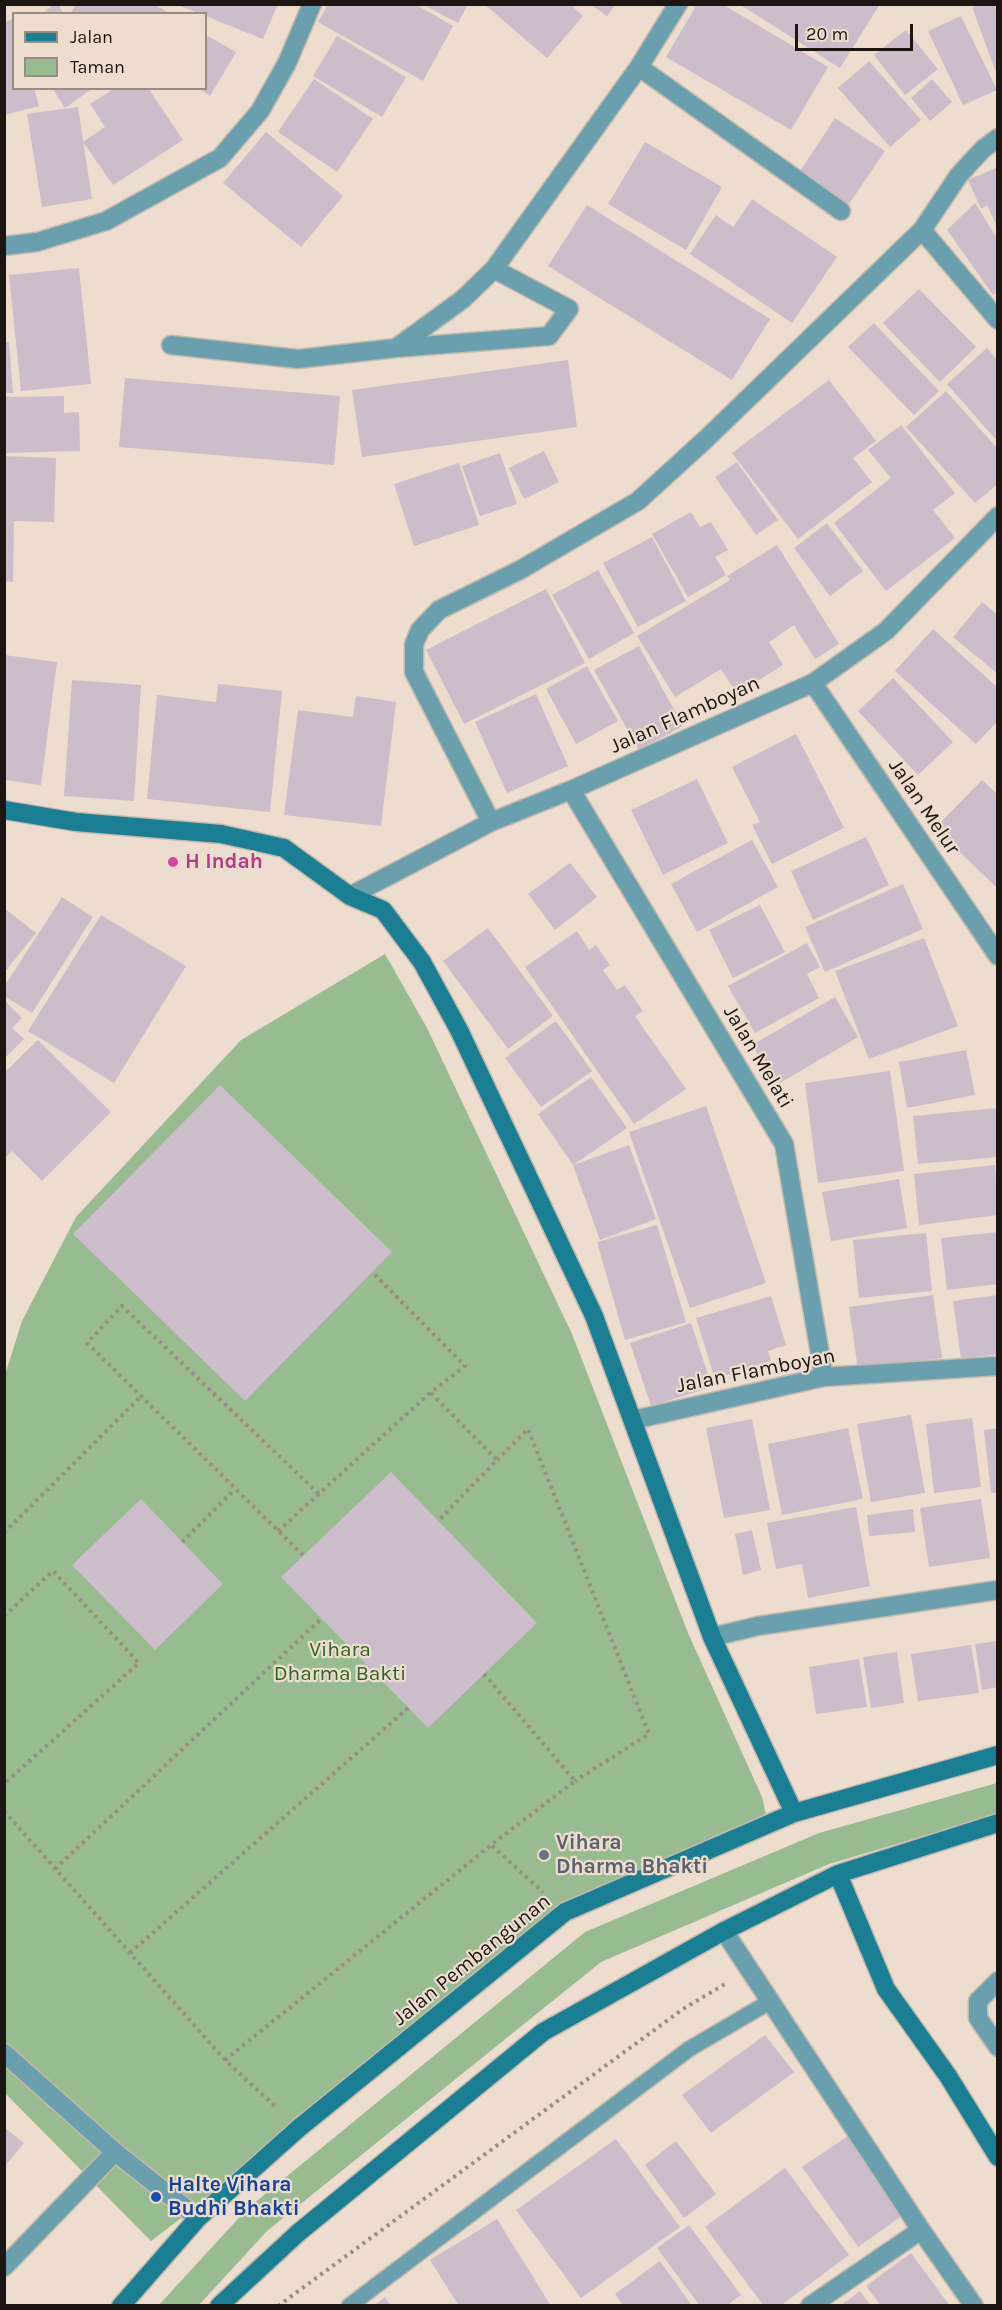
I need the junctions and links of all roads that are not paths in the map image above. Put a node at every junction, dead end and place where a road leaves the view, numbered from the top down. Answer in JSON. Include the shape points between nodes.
{"nodes":[{"id":1,"x":312,"y":4,"type":"edge"},
{"id":2,"x":678,"y":4,"type":"edge"},
{"id":3,"x":639,"y":67,"type":"junction"},
{"id":4,"x":998,"y":138,"type":"edge"},
{"id":5,"x":841,"y":211,"type":"dead end"},
{"id":6,"x":922,"y":230,"type":"junction"},
{"id":7,"x":4,"y":246,"type":"edge"},
{"id":8,"x":494,"y":269,"type":"junction"},
{"id":9,"x":998,"y":320,"type":"edge"},
{"id":10,"x":171,"y":345,"type":"dead end"},
{"id":11,"x":396,"y":348,"type":"junction"},
{"id":12,"x":998,"y":516,"type":"edge"},
{"id":13,"x":813,"y":683,"type":"junction"},
{"id":14,"x":571,"y":790,"type":"junction"},
{"id":15,"x":4,"y":810,"type":"edge"},
{"id":16,"x":491,"y":822,"type":"junction"},
{"id":17,"x":350,"y":896,"type":"junction"},
{"id":18,"x":997,"y":954,"type":"edge"},
{"id":19,"x":998,"y":1366,"type":"edge"},
{"id":20,"x":824,"y":1377,"type":"junction"},
{"id":21,"x":633,"y":1420,"type":"junction"},
{"id":22,"x":998,"y":1590,"type":"edge"},
{"id":23,"x":712,"y":1637,"type":"junction"},
{"id":24,"x":998,"y":1755,"type":"edge"},
{"id":25,"x":794,"y":1813,"type":"junction"},
{"id":26,"x":998,"y":1823,"type":"edge"},
{"id":27,"x":838,"y":1874,"type":"junction"},
{"id":28,"x":724,"y":1931,"type":"junction"},
{"id":29,"x":998,"y":1981,"type":"edge"},
{"id":30,"x":771,"y":2001,"type":"junction"},
{"id":31,"x":998,"y":2047,"type":"edge"},
{"id":32,"x":4,"y":2053,"type":"edge"},
{"id":33,"x":115,"y":2152,"type":"junction"},
{"id":34,"x":998,"y":2157,"type":"edge"},
{"id":35,"x":198,"y":2218,"type":"junction"},
{"id":36,"x":921,"y":2230,"type":"junction"},
{"id":37,"x":4,"y":2267,"type":"edge"},
{"id":38,"x":121,"y":2306,"type":"edge"},
{"id":39,"x":219,"y":2306,"type":"edge"},
{"id":40,"x":349,"y":2306,"type":"edge"},
{"id":41,"x":810,"y":2306,"type":"edge"},
{"id":42,"x":974,"y":2306,"type":"edge"}],
"edges":[{"from":1,"to":7,"type":"street","via":[[287,63],[260,111],[220,158],[106,221],[37,242]]},
{"from":2,"to":3,"type":"street"},
{"from":3,"to":5,"type":"street"},
{"from":3,"to":8,"type":"street"},
{"from":4,"to":6,"type":"street","via":[[959,175]]},
{"from":6,"to":9,"type":"street"},
{"from":6,"to":16,"type":"street","via":[[638,501],[520,570],[439,610],[420,630],[414,644],[414,672]]},
{"from":8,"to":11,"type":"street","via":[[463,299]]},
{"from":8,"to":11,"type":"street","via":[[569,309],[549,336]]},
{"from":10,"to":11,"type":"street","via":[[298,359]]},
{"from":12,"to":13,"type":"street","name":"Jalan Flamboyan","via":[[886,631]]},
{"from":13,"to":14,"type":"street","name":"Jalan Flamboyan"},
{"from":13,"to":18,"type":"street","name":"Jalan Melur"},
{"from":14,"to":16,"type":"street","name":"Jalan Flamboyan"},
{"from":14,"to":20,"type":"street","name":"Jalan Melati","via":[[784,1144]]},
{"from":15,"to":17,"type":"main road","via":[[76,822],[220,834],[284,848]]},
{"from":16,"to":17,"type":"street","name":"Jalan Flamboyan"},
{"from":17,"to":21,"type":"main road","via":[[383,910],[422,962],[459,1030],[594,1316]]},
{"from":19,"to":20,"type":"street","name":"Jalan Flamboyan"},
{"from":20,"to":21,"type":"street","name":"Jalan Flamboyan"},
{"from":21,"to":23,"type":"main road"},
{"from":22,"to":23,"type":"street","via":[[758,1626]]},
{"from":23,"to":25,"type":"main road"},
{"from":24,"to":25,"type":"main road","name":"Jalan Pembangunan"},
{"from":25,"to":35,"type":"main road","name":"Jalan Pembangunan","via":[[565,1912],[298,2128]]},
{"from":26,"to":27,"type":"main road"},
{"from":27,"to":28,"type":"main road"},
{"from":27,"to":34,"type":"main road","via":[[886,1989],[948,2076]]},
{"from":28,"to":30,"type":"street"},
{"from":28,"to":39,"type":"main road","via":[[543,2032],[298,2233]]},
{"from":29,"to":31,"type":"street","via":[[978,2001],[978,2018]]},
{"from":30,"to":36,"type":"street"},
{"from":30,"to":40,"type":"lane","via":[[689,2049]]},
{"from":32,"to":33,"type":"street"},
{"from":33,"to":35,"type":"street"},
{"from":33,"to":37,"type":"street"},
{"from":35,"to":38,"type":"main road","name":"Jalan Pembangunan"},
{"from":36,"to":41,"type":"street"},
{"from":36,"to":42,"type":"street"}]}
